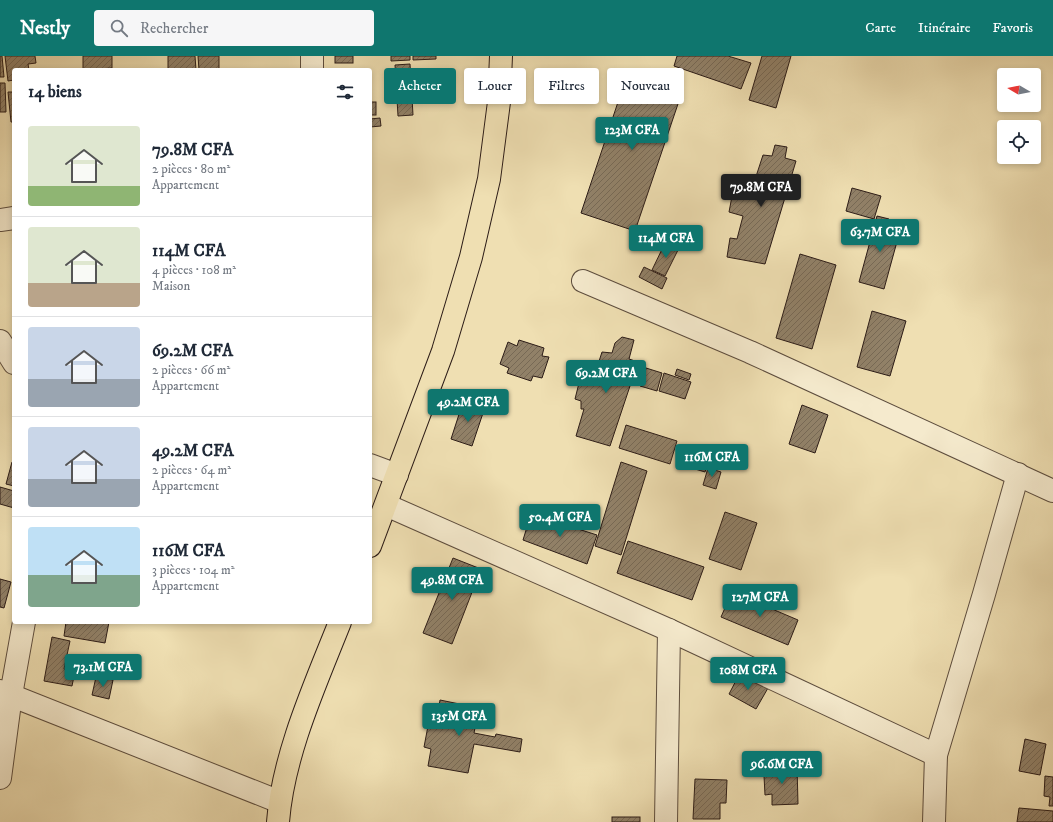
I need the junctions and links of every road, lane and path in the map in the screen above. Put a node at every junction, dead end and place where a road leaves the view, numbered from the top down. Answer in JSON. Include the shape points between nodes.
{"nodes":[{"id":1,"x":312,"y":56,"type":"edge"},
{"id":2,"x":501,"y":56,"type":"edge"},
{"id":3,"x":312,"y":68,"type":"edge"},
{"id":4,"x":12,"y":218,"type":"edge"},
{"id":5,"x":0,"y":220,"type":"edge"},
{"id":6,"x":583,"y":281,"type":"dead end"},
{"id":7,"x":0,"y":341,"type":"edge"},
{"id":8,"x":12,"y":360,"type":"edge"},
{"id":9,"x":0,"y":368,"type":"edge"},
{"id":10,"x":12,"y":371,"type":"edge"},
{"id":11,"x":372,"y":466,"type":"edge"},
{"id":12,"x":1018,"y":474,"type":"junction"},
{"id":13,"x":397,"y":475,"type":"junction"},
{"id":14,"x":1053,"y":491,"type":"edge"},
{"id":15,"x":386,"y":505,"type":"junction"},
{"id":16,"x":372,"y":541,"type":"edge"},
{"id":17,"x":23,"y":624,"type":"edge"},
{"id":18,"x":339,"y":624,"type":"edge"},
{"id":19,"x":669,"y":630,"type":"junction"},
{"id":20,"x":6,"y":693,"type":"edge"},
{"id":21,"x":936,"y":755,"type":"junction"},
{"id":22,"x":0,"y":778,"type":"edge"},
{"id":23,"x":279,"y":812,"type":"edge"},
{"id":24,"x":666,"y":822,"type":"edge"},
{"id":25,"x":934,"y":822,"type":"edge"}],
"edges":[{"from":1,"to":3,"type":"street"},
{"from":2,"to":13,"type":"main road","via":[[499,102],[489,179],[471,257],[443,351]]},
{"from":4,"to":5,"type":"street"},
{"from":6,"to":12,"type":"street","via":[[750,352]]},
{"from":7,"to":8,"type":"street"},
{"from":9,"to":10,"type":"street"},
{"from":11,"to":13,"type":"street"},
{"from":12,"to":14,"type":"street"},
{"from":12,"to":21,"type":"street"},
{"from":13,"to":15,"type":"main road"},
{"from":15,"to":16,"type":"main road"},
{"from":15,"to":19,"type":"street"},
{"from":17,"to":20,"type":"street"},
{"from":18,"to":23,"type":"main road","via":[[292,749]]},
{"from":19,"to":21,"type":"street"},
{"from":19,"to":24,"type":"street"},
{"from":20,"to":22,"type":"street"},
{"from":20,"to":23,"type":"street"},
{"from":21,"to":25,"type":"street"}]}
